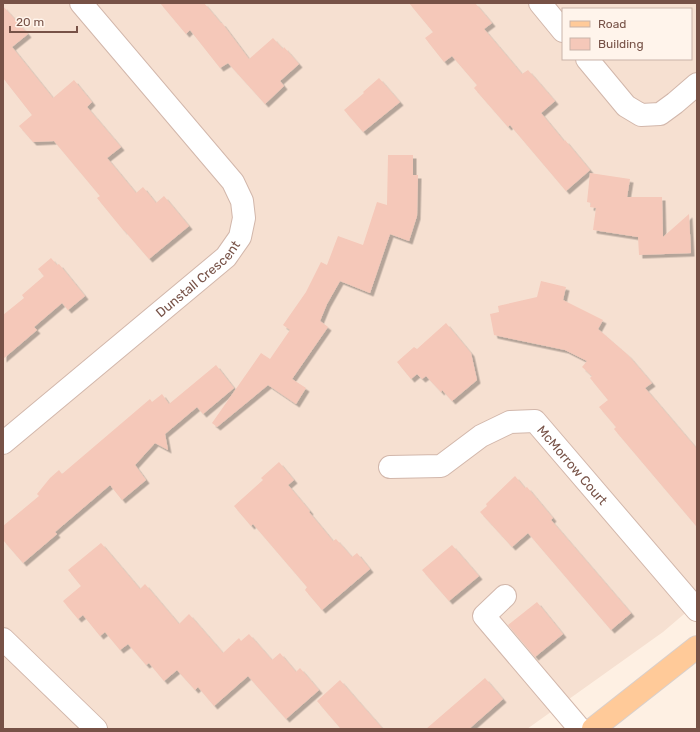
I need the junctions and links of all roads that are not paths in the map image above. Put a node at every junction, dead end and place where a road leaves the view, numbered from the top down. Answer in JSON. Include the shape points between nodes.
{"nodes":[{"id":1,"x":81,"y":3,"type":"edge"},
{"id":2,"x":540,"y":3,"type":"edge"},
{"id":3,"x":562,"y":30,"type":"edge"},
{"id":4,"x":588,"y":60,"type":"edge"},
{"id":5,"x":697,"y":84,"type":"edge"},
{"id":6,"x":3,"y":443,"type":"edge"},
{"id":7,"x":390,"y":467,"type":"dead end"},
{"id":8,"x":505,"y":596,"type":"dead end"},
{"id":9,"x":697,"y":610,"type":"edge"},
{"id":10,"x":3,"y":639,"type":"edge"},
{"id":11,"x":697,"y":647,"type":"edge"},
{"id":12,"x":96,"y":729,"type":"edge"},
{"id":13,"x":580,"y":729,"type":"edge"},
{"id":14,"x":593,"y":729,"type":"edge"}],
"edges":[{"from":1,"to":6,"type":"street","name":"Dunstall Crescent","via":[[233,182],[242,201],[244,218],[240,237],[226,257]]},
{"from":2,"to":3,"type":"street"},
{"from":4,"to":5,"type":"street","via":[[626,106],[641,115],[660,114]]},
{"from":7,"to":9,"type":"street","name":"McMorrow Court","via":[[441,466],[481,436],[510,422],[535,421]]},
{"from":8,"to":13,"type":"street","via":[[484,616]]},
{"from":10,"to":12,"type":"street"},
{"from":11,"to":14,"type":"main road"}]}
